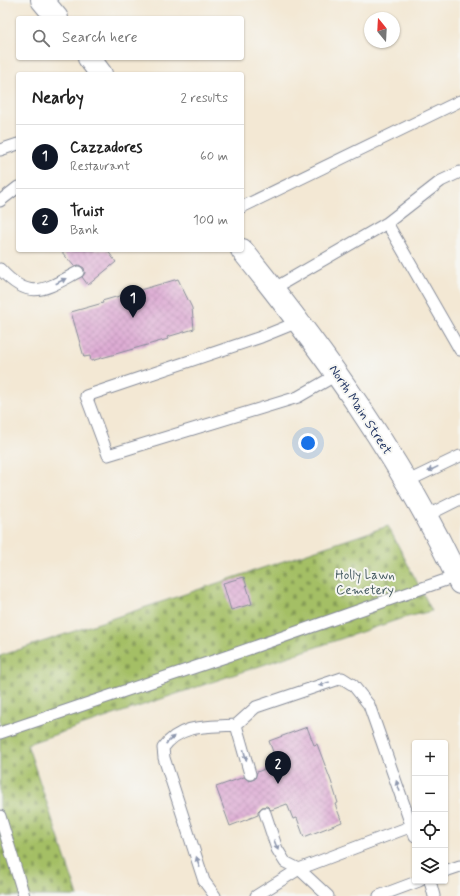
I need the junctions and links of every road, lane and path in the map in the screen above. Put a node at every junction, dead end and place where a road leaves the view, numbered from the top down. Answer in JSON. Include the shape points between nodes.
{"nodes":[{"id":1,"x":42,"y":0,"type":"edge"},
{"id":2,"x":55,"y":16,"type":"edge"},
{"id":3,"x":90,"y":60,"type":"edge"},
{"id":4,"x":100,"y":72,"type":"edge"},
{"id":5,"x":460,"y":101,"type":"edge"},
{"id":6,"x":16,"y":145,"type":"edge"},
{"id":7,"x":0,"y":150,"type":"edge"},
{"id":8,"x":460,"y":172,"type":"edge"},
{"id":9,"x":16,"y":188,"type":"edge"},
{"id":10,"x":0,"y":200,"type":"edge"},
{"id":11,"x":244,"y":206,"type":"edge"},
{"id":12,"x":387,"y":223,"type":"junction"},
{"id":13,"x":244,"y":252,"type":"edge"},
{"id":14,"x":0,"y":269,"type":"edge"},
{"id":15,"x":78,"y":272,"type":"dead end"},
{"id":16,"x":273,"y":289,"type":"junction"},
{"id":17,"x":298,"y":322,"type":"junction"},
{"id":18,"x":460,"y":350,"type":"edge"},
{"id":19,"x":338,"y":374,"type":"junction"},
{"id":20,"x":460,"y":456,"type":"edge"},
{"id":21,"x":406,"y":482,"type":"junction"},
{"id":22,"x":460,"y":499,"type":"edge"},
{"id":23,"x":426,"y":516,"type":"junction"},
{"id":24,"x":458,"y":580,"type":"edge"},
{"id":25,"x":236,"y":725,"type":"junction"},
{"id":26,"x":0,"y":733,"type":"edge"},
{"id":27,"x":250,"y":774,"type":"dead end"},
{"id":28,"x":265,"y":813,"type":"dead end"},
{"id":29,"x":0,"y":816,"type":"edge"},
{"id":30,"x":412,"y":829,"type":"edge"},
{"id":31,"x":412,"y":832,"type":"edge"},
{"id":32,"x":460,"y":866,"type":"edge"},
{"id":33,"x":299,"y":869,"type":"junction"},
{"id":34,"x":448,"y":870,"type":"edge"},
{"id":35,"x":412,"y":884,"type":"edge"},
{"id":36,"x":431,"y":884,"type":"edge"},
{"id":37,"x":24,"y":896,"type":"edge"},
{"id":38,"x":215,"y":896,"type":"edge"},
{"id":39,"x":256,"y":896,"type":"edge"},
{"id":40,"x":328,"y":896,"type":"edge"},
{"id":41,"x":379,"y":896,"type":"edge"},
{"id":42,"x":434,"y":896,"type":"edge"}],
"edges":[{"from":1,"to":2,"type":"main road"},
{"from":3,"to":4,"type":"main road"},
{"from":5,"to":11,"type":"lane"},
{"from":6,"to":7,"type":"lane"},
{"from":8,"to":12,"type":"lane","via":[[441,181]]},
{"from":9,"to":10,"type":"lane"},
{"from":12,"to":16,"type":"lane"},
{"from":12,"to":18,"type":"lane"},
{"from":13,"to":16,"type":"main road","name":"North Main Street"},
{"from":14,"to":15,"type":"lane","one_way":true,"via":[[10,281],[27,289],[43,290]]},
{"from":16,"to":17,"type":"main road","name":"North Main Street"},
{"from":17,"to":19,"type":"main road","name":"North Main Street"},
{"from":17,"to":19,"type":"lane","via":[[261,338],[86,396],[108,455],[298,397]]},
{"from":19,"to":21,"type":"main road","name":"North Main Street"},
{"from":20,"to":21,"type":"lane","one_way":true},
{"from":21,"to":23,"type":"main road","name":"North Main Street"},
{"from":22,"to":23,"type":"lane"},
{"from":23,"to":24,"type":"main road","name":"North Main Street"},
{"from":24,"to":26,"type":"lane"},
{"from":25,"to":27,"type":"lane","one_way":true},
{"from":30,"to":25,"type":"lane","one_way":true,"via":[[370,705],[353,685],[342,678],[256,707]]},
{"from":38,"to":25,"type":"lane","one_way":true,"via":[[204,881],[163,748],[170,738],[189,728]]},
{"from":28,"to":33,"type":"lane","one_way":true,"via":[[277,849],[285,862]]},
{"from":29,"to":37,"type":"lane"},
{"from":31,"to":33,"type":"lane"},
{"from":32,"to":34,"type":"lane"},
{"from":33,"to":39,"type":"lane"},
{"from":33,"to":40,"type":"lane"},
{"from":35,"to":41,"type":"lane"},
{"from":36,"to":42,"type":"lane"}]}
